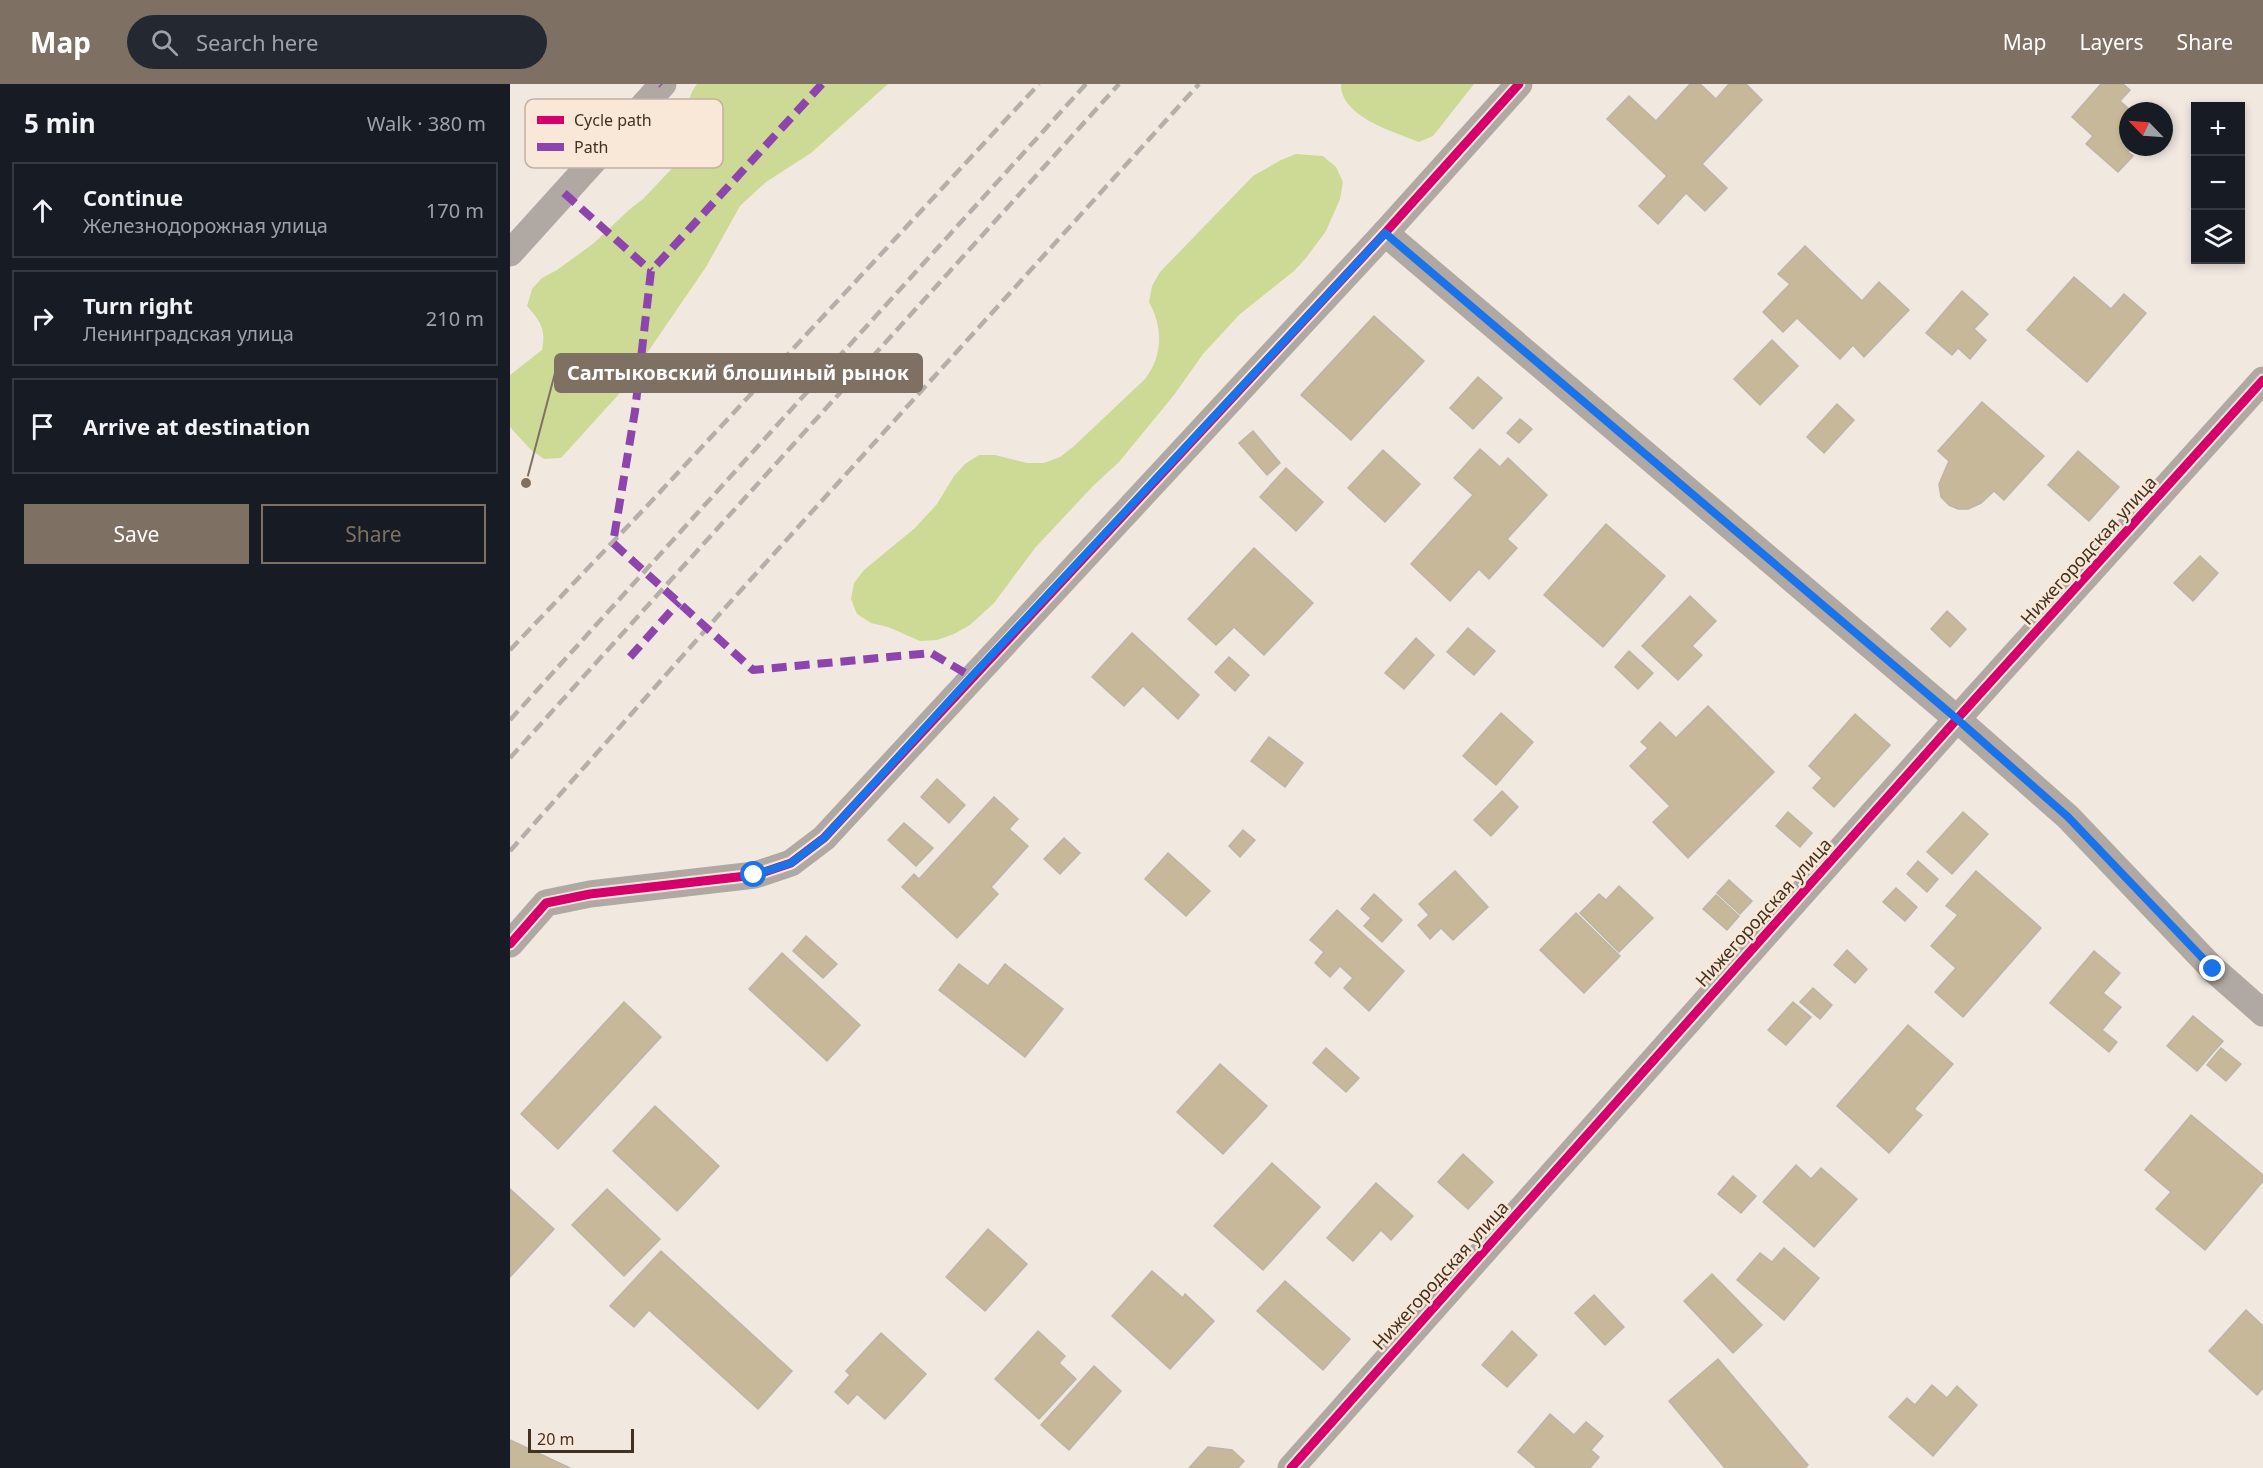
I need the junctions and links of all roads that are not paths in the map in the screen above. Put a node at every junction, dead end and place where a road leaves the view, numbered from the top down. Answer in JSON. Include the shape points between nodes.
{"nodes":[{"id":1,"x":662,"y":84,"type":"edge"},
{"id":2,"x":1519,"y":84,"type":"edge"},
{"id":3,"x":649,"y":99,"type":"edge"},
{"id":4,"x":586,"y":168,"type":"edge"},
{"id":5,"x":1385,"y":233,"type":"junction"},
{"id":6,"x":510,"y":253,"type":"edge"},
{"id":7,"x":2263,"y":380,"type":"edge"},
{"id":8,"x":1957,"y":719,"type":"junction"},
{"id":9,"x":510,"y":944,"type":"edge"},
{"id":10,"x":2263,"y":1013,"type":"edge"},
{"id":11,"x":1291,"y":1468,"type":"edge"}],
"edges":[{"from":1,"to":3,"type":"street"},
{"from":2,"to":5,"type":"street"},
{"from":4,"to":6,"type":"street"},
{"from":5,"to":8,"type":"street"},
{"from":5,"to":9,"type":"street","via":[[824,838],[791,863],[754,875],[590,894],[546,903]]},
{"from":7,"to":8,"type":"street","name":"Нижегородская улица"},
{"from":8,"to":10,"type":"street","via":[[2068,817],[2213,969]]},
{"from":8,"to":11,"type":"street","name":"Нижегородская улица"}]}
